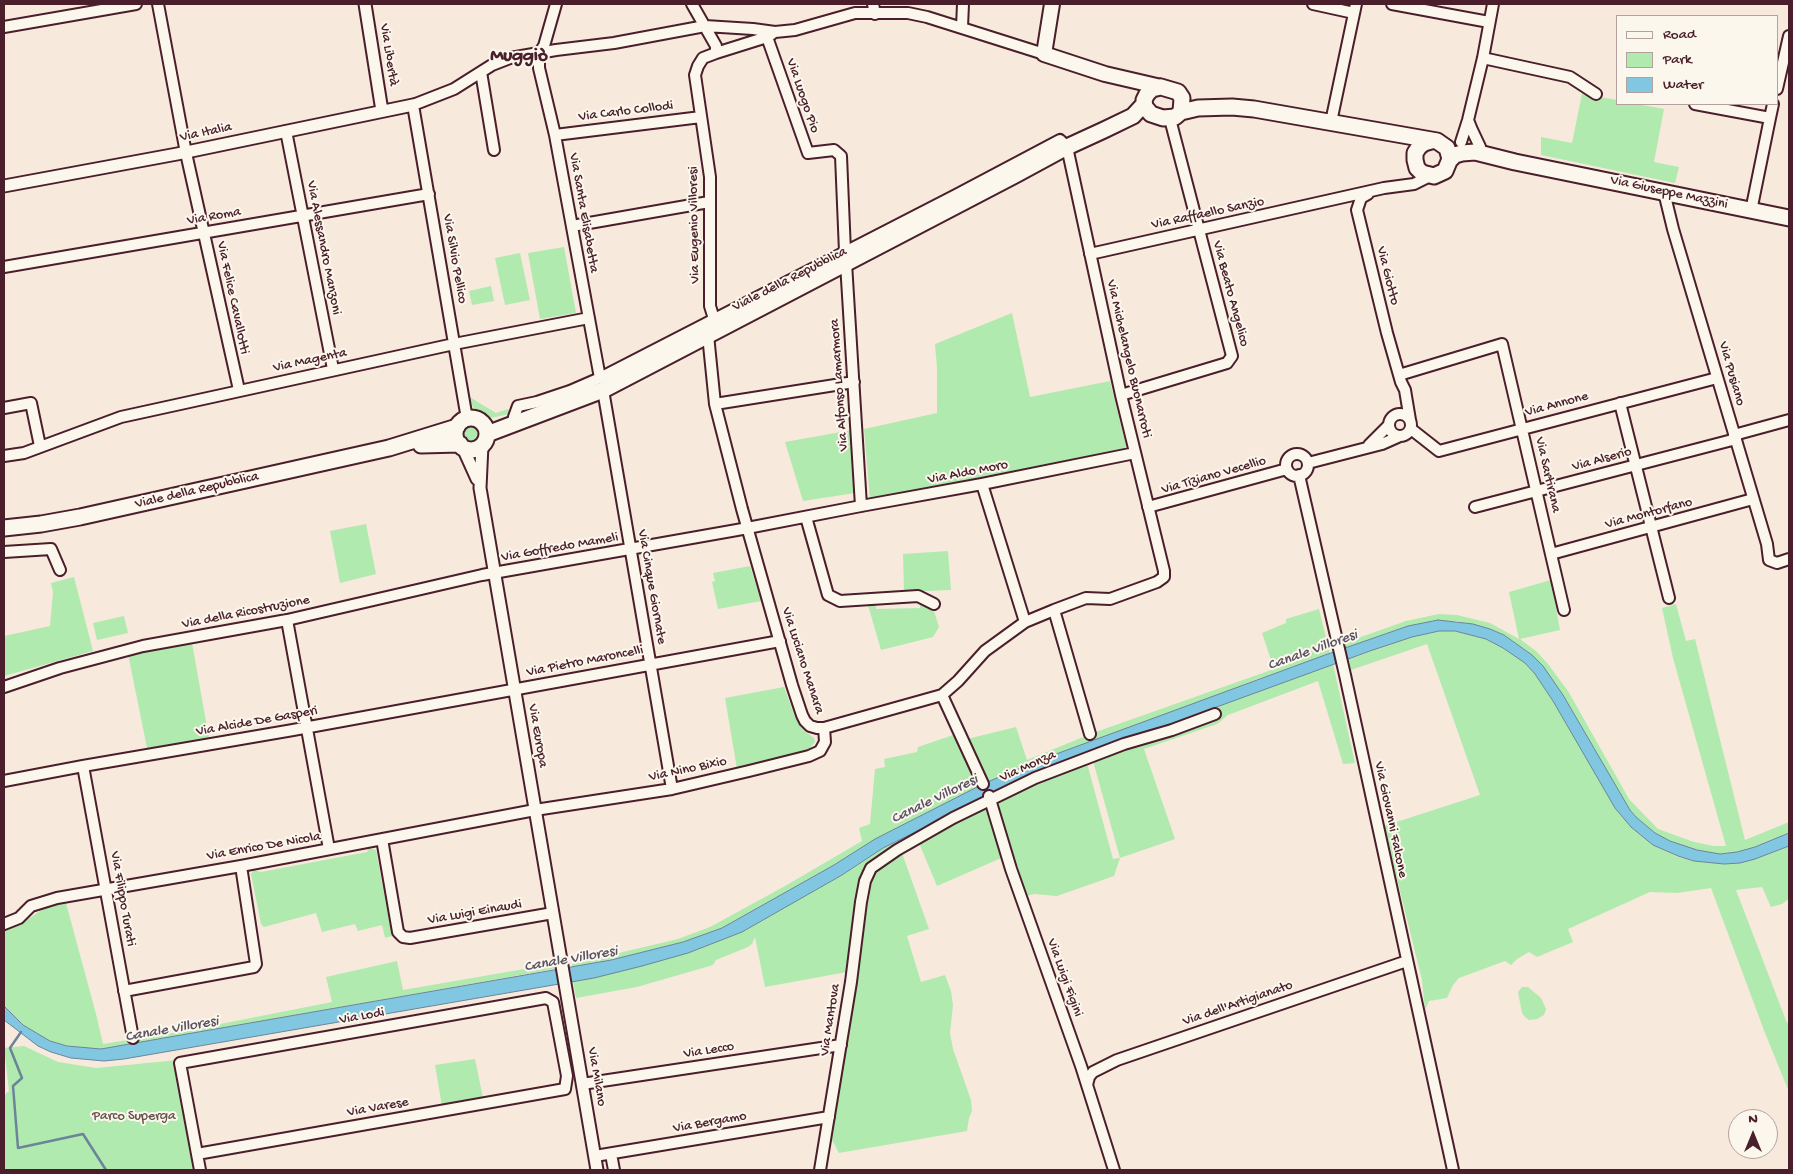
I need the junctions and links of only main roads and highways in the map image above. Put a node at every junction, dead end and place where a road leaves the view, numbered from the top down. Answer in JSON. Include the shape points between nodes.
{"nodes":[{"id":1,"x":1052,"y":4,"type":"edge"},
{"id":2,"x":1108,"y":74,"type":"junction"},
{"id":3,"x":1161,"y":88,"type":"junction"},
{"id":4,"x":1180,"y":95,"type":"junction"},
{"id":5,"x":1144,"y":102,"type":"junction"},
{"id":6,"x":1232,"y":107,"type":"junction"},
{"id":7,"x":1171,"y":116,"type":"junction"},
{"id":8,"x":1104,"y":130,"type":"junction"},
{"id":9,"x":1370,"y":130,"type":"junction"},
{"id":10,"x":1435,"y":141,"type":"junction"},
{"id":11,"x":1415,"y":159,"type":"junction"},
{"id":12,"x":1450,"y":160,"type":"junction"},
{"id":13,"x":1549,"y":168,"type":"junction"},
{"id":14,"x":1789,"y":218,"type":"edge"},
{"id":15,"x":568,"y":403,"type":"junction"},
{"id":16,"x":475,"y":429,"type":"junction"},
{"id":17,"x":462,"y":446,"type":"junction"},
{"id":18,"x":389,"y":448,"type":"junction"},
{"id":19,"x":4,"y":528,"type":"edge"}],
"edges":[{"from":1,"to":2,"type":"main road","via":[[1044,54]]},
{"from":2,"to":3,"type":"main road"},
{"from":2,"to":5,"type":"main road","via":[[1135,87]]},
{"from":3,"to":4,"type":"main road","via":[[1174,90]]},
{"from":3,"to":5,"type":"main road","via":[[1149,91]]},
{"from":4,"to":6,"type":"main road","name":"Via Giuseppe Mazzini"},
{"from":4,"to":7,"type":"main road","via":[[1183,102]]},
{"from":5,"to":7,"type":"main road","via":[[1148,113]]},
{"from":5,"to":8,"type":"main road","name":"Viale della Repubblica","via":[[1133,116]]},
{"from":6,"to":7,"type":"main road","name":"Via Giuseppe Mazzini","via":[[1198,108]]},
{"from":6,"to":9,"type":"main road","name":"Via Giuseppe Mazzini","via":[[1272,111]]},
{"from":7,"to":8,"type":"main road","name":"Viale della Repubblica"},
{"from":8,"to":15,"type":"main road","name":"Viale della Repubblica","via":[[845,257],[708,335],[601,384]]},
{"from":9,"to":10,"type":"main road","name":"Via Giuseppe Mazzini"},
{"from":9,"to":11,"type":"main road","name":"Via Giuseppe Mazzini","via":[[1400,141]]},
{"from":10,"to":11,"type":"main road","via":[[1421,145]]},
{"from":10,"to":12,"type":"main road","via":[[1448,149]]},
{"from":10,"to":13,"type":"main road","name":"Via Giuseppe Mazzini","via":[[1461,142]]},
{"from":11,"to":12,"type":"main road","via":[[1422,173],[1430,176],[1443,173]]},
{"from":12,"to":13,"type":"main road","name":"Via Giuseppe Mazzini","via":[[1462,152],[1475,152]]},
{"from":13,"to":14,"type":"main road","name":"Via Giuseppe Mazzini"},
{"from":15,"to":16,"type":"main road","name":"Viale della Repubblica"},
{"from":15,"to":16,"type":"main road","name":"Viale della Repubblica"},
{"from":16,"to":17,"type":"main road","name":"Viale della Repubblica","via":[[473,449]]},
{"from":16,"to":17,"type":"main road","via":[[456,436]]},
{"from":16,"to":18,"type":"main road","name":"Viale della Repubblica"},
{"from":17,"to":18,"type":"main road","name":"Viale della Repubblica"},
{"from":18,"to":19,"type":"main road","name":"Viale della Repubblica","via":[[80,517]]}]}
